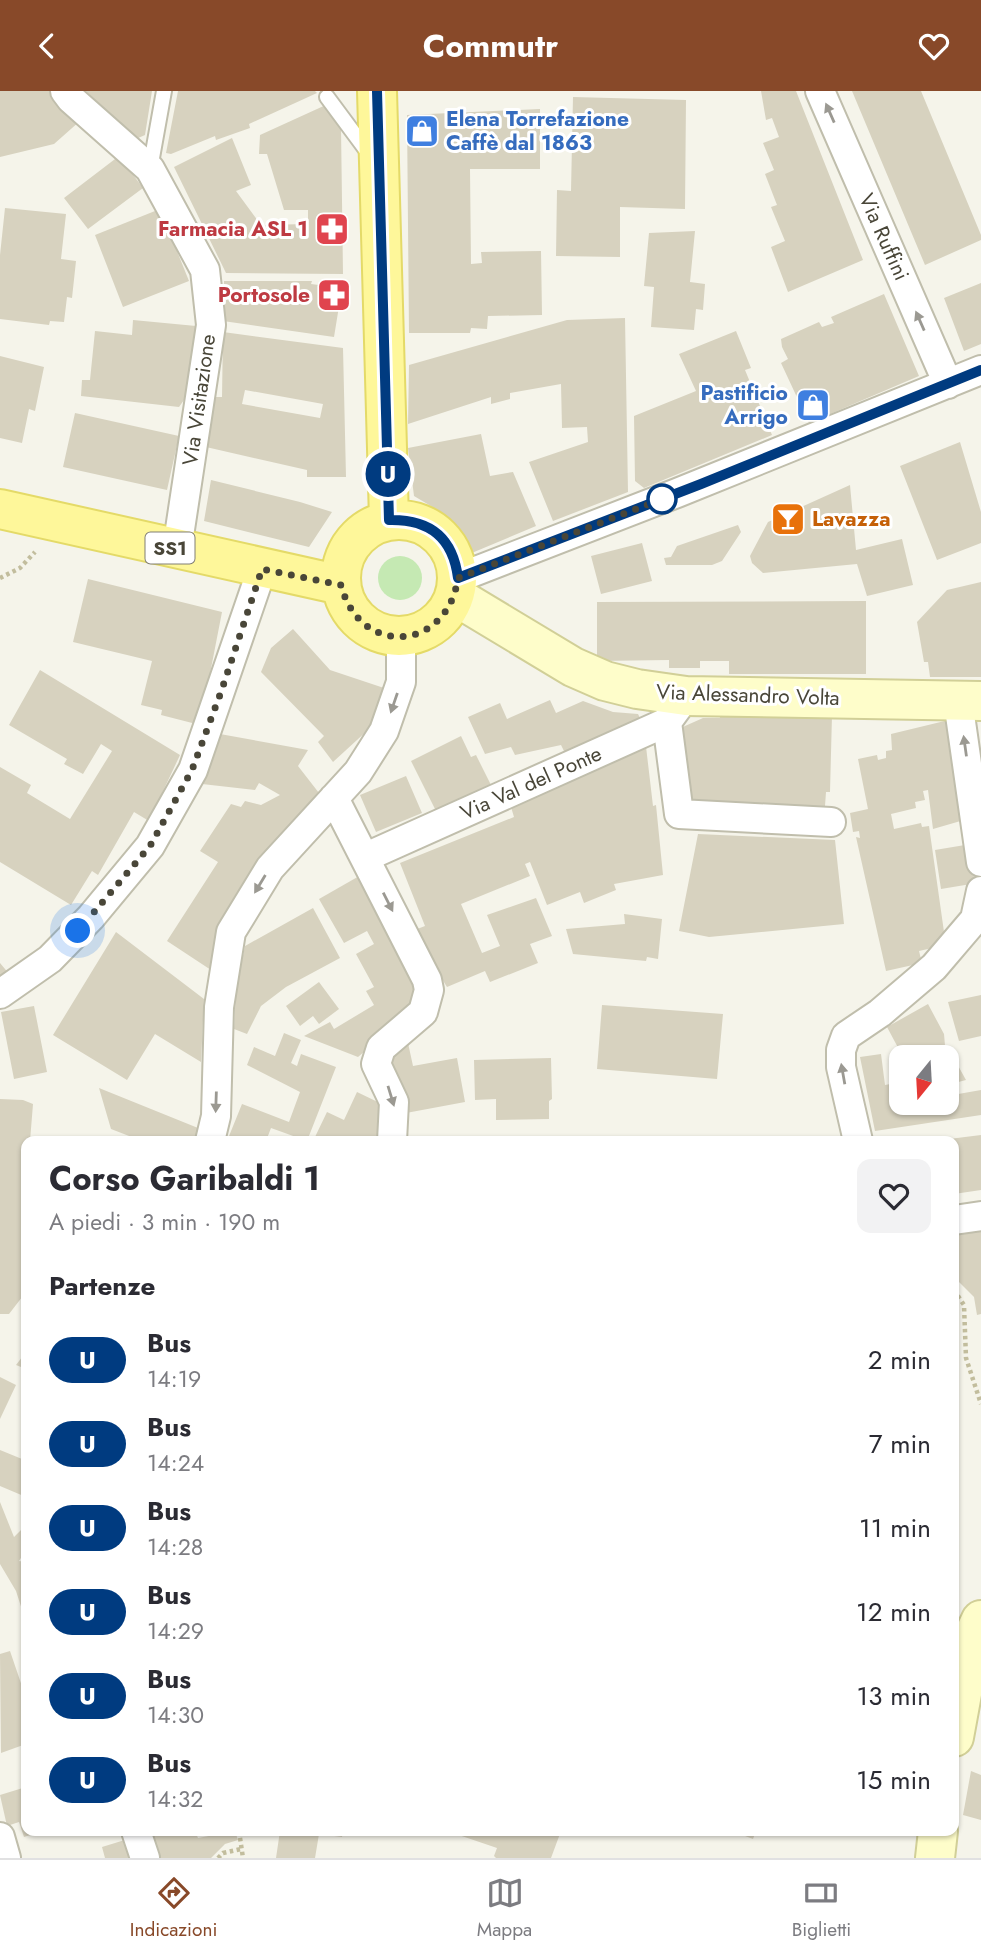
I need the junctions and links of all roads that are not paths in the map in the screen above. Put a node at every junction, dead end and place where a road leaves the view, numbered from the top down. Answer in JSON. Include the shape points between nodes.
{"nodes":[{"id":1,"x":65,"y":91,"type":"edge"},
{"id":2,"x":164,"y":91,"type":"edge"},
{"id":3,"x":377,"y":91,"type":"edge"},
{"id":4,"x":820,"y":91,"type":"edge"},
{"id":5,"x":327,"y":97,"type":"dead end"},
{"id":6,"x":379,"y":166,"type":"junction"},
{"id":7,"x":150,"y":169,"type":"junction"},
{"id":8,"x":981,"y":370,"type":"edge"},
{"id":9,"x":948,"y":384,"type":"junction"},
{"id":10,"x":0,"y":509,"type":"edge"},
{"id":11,"x":389,"y":520,"type":"junction"},
{"id":12,"x":177,"y":549,"type":"junction"},
{"id":13,"x":262,"y":569,"type":"junction"},
{"id":14,"x":341,"y":585,"type":"junction"},
{"id":15,"x":457,"y":587,"type":"junction"},
{"id":16,"x":396,"y":637,"type":"junction"},
{"id":17,"x":970,"y":701,"type":"edge"},
{"id":18,"x":676,"y":709,"type":"junction"},
{"id":19,"x":334,"y":798,"type":"junction"},
{"id":20,"x":831,"y":823,"type":"dead end"},
{"id":21,"x":366,"y":857,"type":"junction"},
{"id":22,"x":981,"y":862,"type":"edge"},
{"id":23,"x":981,"y":891,"type":"edge"},
{"id":24,"x":0,"y":994,"type":"edge"},
{"id":25,"x":211,"y":1136,"type":"edge"},
{"id":26,"x":392,"y":1136,"type":"edge"},
{"id":27,"x":857,"y":1136,"type":"edge"},
{"id":28,"x":981,"y":1216,"type":"edge"},
{"id":29,"x":959,"y":1219,"type":"edge"},
{"id":30,"x":981,"y":1620,"type":"edge"},
{"id":31,"x":959,"y":1710,"type":"edge"},
{"id":32,"x":138,"y":1836,"type":"edge"},
{"id":33,"x":937,"y":1836,"type":"edge"},
{"id":34,"x":0,"y":1837,"type":"edge"},
{"id":35,"x":6,"y":1858,"type":"edge"},
{"id":36,"x":145,"y":1858,"type":"edge"},
{"id":37,"x":935,"y":1858,"type":"edge"}],
"edges":[{"from":1,"to":7,"type":"street","name":"Via Visitazione"},
{"from":2,"to":7,"type":"lane"},
{"from":3,"to":6,"type":"main road"},
{"from":9,"to":4,"type":"street","name":"Via Ruffini","one_way":true},
{"from":5,"to":6,"type":"lane"},
{"from":6,"to":11,"type":"main road"},
{"from":7,"to":12,"type":"street","name":"Via Visitazione","via":[[205,270],[211,325]]},
{"from":8,"to":9,"type":"street"},
{"from":9,"to":15,"type":"street"},
{"from":10,"to":12,"type":"main road","number":"SS1"},
{"from":11,"to":14,"type":"main road","via":[[358,536],[341,567]]},
{"from":11,"to":15,"type":"main road","via":[[411,521],[442,538],[451,550]]},
{"from":12,"to":13,"type":"main road","number":"SS1"},
{"from":13,"to":14,"type":"main road","number":"SS1"},
{"from":13,"to":24,"type":"street","via":[[192,770],[150,846],[50,959]]},
{"from":14,"to":16,"type":"main road","via":[[353,615],[380,634]]},
{"from":15,"to":16,"type":"main road","via":[[438,622],[411,636]]},
{"from":15,"to":18,"type":"main road","name":"Via Alessandro Volta","via":[[573,667],[637,689]]},
{"from":16,"to":19,"type":"street","one_way":true,"via":[[402,674],[397,698],[384,731],[358,772]]},
{"from":17,"to":18,"type":"main road","name":"Via Alessandro Volta"},
{"from":22,"to":17,"type":"street","one_way":true},
{"from":18,"to":20,"type":"street","via":[[679,814]]},
{"from":18,"to":21,"type":"street","name":"Via Val del Ponte"},
{"from":19,"to":21,"type":"street"},
{"from":19,"to":25,"type":"street","one_way":true,"via":[[270,868],[231,932],[219,1007],[216,1116]]},
{"from":21,"to":26,"type":"street","one_way":true,"via":[[429,990],[423,1012],[381,1048],[376,1064],[394,1102]]},
{"from":27,"to":23,"type":"street","one_way":true,"via":[[841,1067],[846,1036],[934,967],[975,919]]},
{"from":28,"to":29,"type":"street"},
{"from":30,"to":31,"type":"main road","via":[[972,1639]]},
{"from":32,"to":36,"type":"street"},
{"from":33,"to":37,"type":"main road"},
{"from":34,"to":35,"type":"street"}]}
